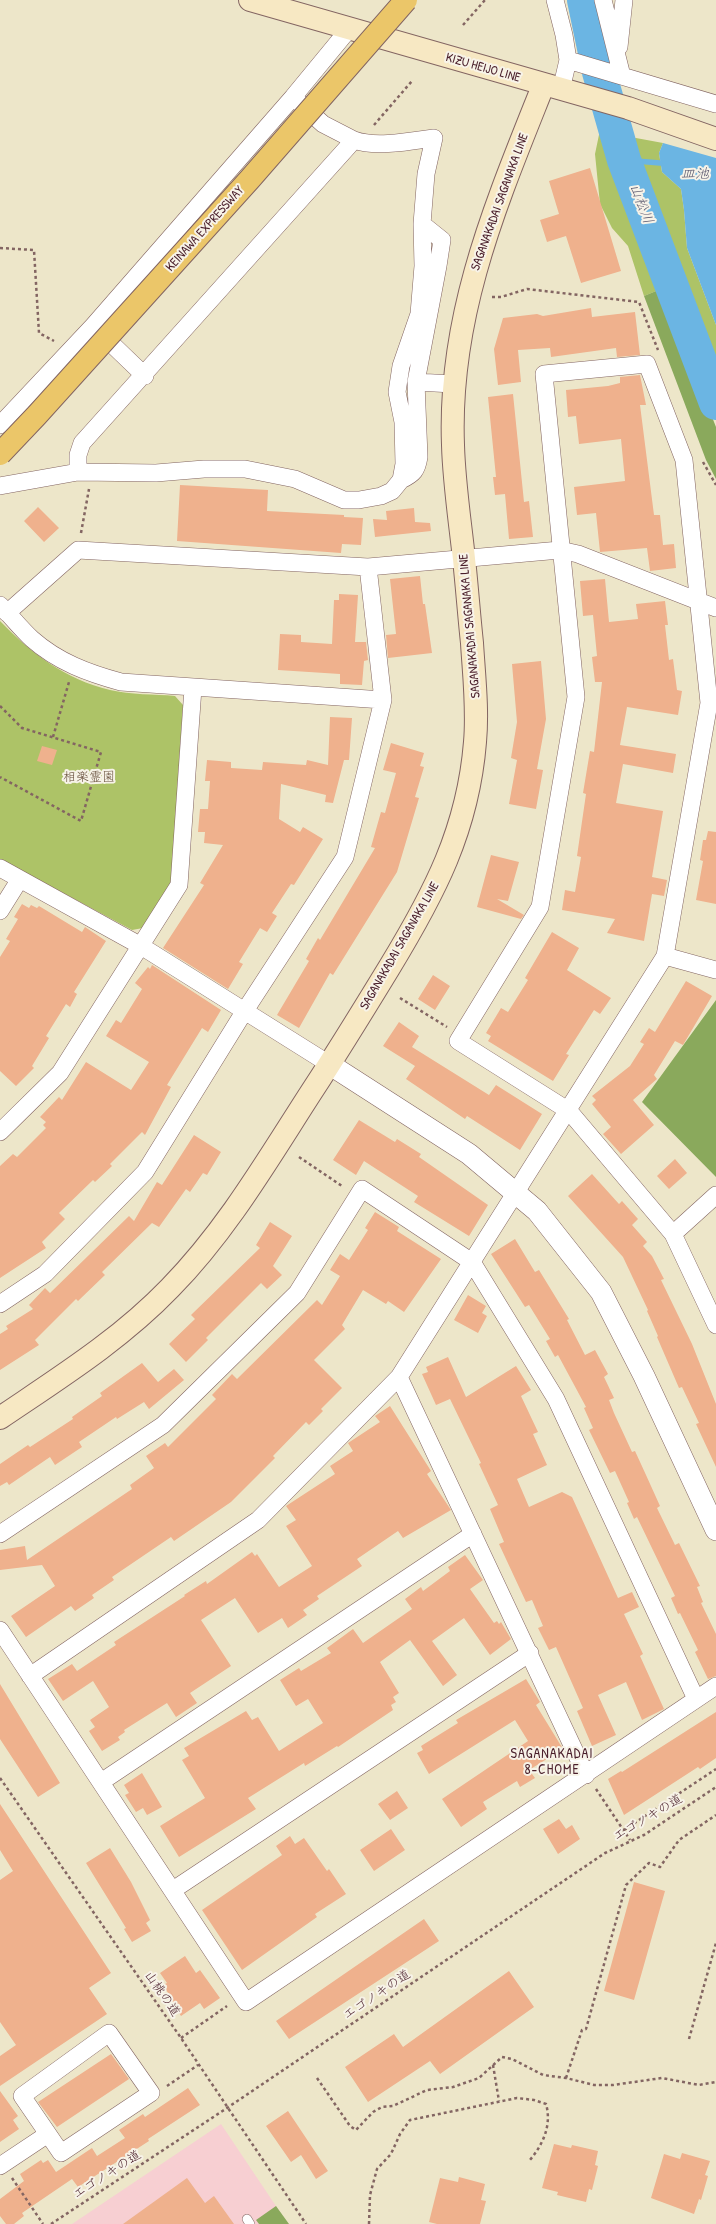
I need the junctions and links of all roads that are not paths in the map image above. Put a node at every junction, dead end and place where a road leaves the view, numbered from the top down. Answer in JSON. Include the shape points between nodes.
{"nodes":[{"id":1,"x":250,"y":0,"type":"edge"},
{"id":2,"x":406,"y":0,"type":"edge"},
{"id":3,"x":555,"y":0,"type":"edge"},
{"id":4,"x":603,"y":0,"type":"edge"},
{"id":5,"x":624,"y":0,"type":"edge"},
{"id":6,"x":349,"y":29,"type":"junction"},
{"id":7,"x":618,"y":56,"type":"junction"},
{"id":8,"x":568,"y":60,"type":"junction"},
{"id":9,"x":622,"y":76,"type":"junction"},
{"id":10,"x":552,"y":88,"type":"junction"},
{"id":11,"x":293,"y":97,"type":"junction"},
{"id":12,"x":716,"y":104,"type":"edge"},
{"id":13,"x":716,"y":139,"type":"edge"},
{"id":14,"x":356,"y":141,"type":"junction"},
{"id":15,"x":422,"y":224,"type":"junction"},
{"id":16,"x":93,"y":326,"type":"junction"},
{"id":17,"x":145,"y":376,"type":"junction"},
{"id":18,"x":416,"y":382,"type":"junction"},
{"id":19,"x":453,"y":384,"type":"junction"},
{"id":20,"x":0,"y":425,"type":"edge"},
{"id":21,"x":0,"y":454,"type":"edge"},
{"id":22,"x":85,"y":472,"type":"junction"},
{"id":23,"x":401,"y":480,"type":"junction"},
{"id":24,"x":0,"y":486,"type":"edge"},
{"id":25,"x":560,"y":550,"type":"junction"},
{"id":26,"x":464,"y":560,"type":"junction"},
{"id":27,"x":368,"y":567,"type":"junction"},
{"id":28,"x":697,"y":600,"type":"junction"},
{"id":29,"x":716,"y":608,"type":"edge"},
{"id":30,"x":4,"y":609,"type":"edge"},
{"id":31,"x":193,"y":688,"type":"junction"},
{"id":32,"x":383,"y":700,"type":"junction"},
{"id":33,"x":0,"y":868,"type":"edge"},
{"id":34,"x":20,"y":879,"type":"junction"},
{"id":35,"x":0,"y":911,"type":"edge"},
{"id":36,"x":142,"y":946,"type":"junction"},
{"id":37,"x":665,"y":956,"type":"junction"},
{"id":38,"x":716,"y":970,"type":"edge"},
{"id":39,"x":244,"y":1012,"type":"junction"},
{"id":40,"x":329,"y":1064,"type":"junction"},
{"id":41,"x":569,"y":1111,"type":"junction"},
{"id":42,"x":0,"y":1132,"type":"edge"},
{"id":43,"x":516,"y":1192,"type":"junction"},
{"id":44,"x":716,"y":1195,"type":"edge"},
{"id":45,"x":673,"y":1234,"type":"junction"},
{"id":46,"x":472,"y":1262,"type":"junction"},
{"id":47,"x":0,"y":1304,"type":"edge"},
{"id":48,"x":716,"y":1325,"type":"edge"},
{"id":49,"x":399,"y":1376,"type":"junction"},
{"id":50,"x":0,"y":1418,"type":"edge"},
{"id":51,"x":716,"y":1530,"type":"edge"},
{"id":52,"x":0,"y":1534,"type":"edge"},
{"id":53,"x":473,"y":1534,"type":"junction"},
{"id":54,"x":0,"y":1630,"type":"edge"},
{"id":55,"x":530,"y":1653,"type":"junction"},
{"id":56,"x":30,"y":1676,"type":"junction"},
{"id":57,"x":716,"y":1686,"type":"edge"},
{"id":58,"x":696,"y":1699,"type":"junction"},
{"id":59,"x":586,"y":1775,"type":"junction"},
{"id":60,"x":101,"y":1782,"type":"junction"},
{"id":61,"x":173,"y":1890,"type":"junction"},
{"id":62,"x":48,"y":2134,"type":"junction"},
{"id":63,"x":1,"y":2164,"type":"edge"}],
"edges":[{"from":1,"to":6,"type":"main road","name":"KIZU HEIJO LINE"},
{"from":2,"to":21,"type":"highway","name":"KEINAWA EXPRESSWAY","bridge":true,"via":[[239,191]]},
{"from":3,"to":8,"type":"street"},
{"from":4,"to":7,"type":"street"},
{"from":5,"to":7,"type":"street"},
{"from":6,"to":10,"type":"main road","name":"KIZU HEIJO LINE"},
{"from":6,"to":11,"type":"street"},
{"from":7,"to":9,"type":"street"},
{"from":8,"to":9,"type":"street"},
{"from":8,"to":10,"type":"street"},
{"from":9,"to":12,"type":"street"},
{"from":10,"to":13,"type":"main road","name":"KIZU HEIJO LINE","via":[[628,108]]},
{"from":10,"to":19,"type":"main road","name":"SAGANAKADAI SAGANAKA LINE","via":[[488,225],[474,271],[459,338]]},
{"from":11,"to":14,"type":"street","via":[[323,124]]},
{"from":11,"to":16,"type":"street"},
{"from":14,"to":15,"type":"street","via":[[391,143],[434,138],[426,174]]},
{"from":14,"to":17,"type":"street"},
{"from":15,"to":18,"type":"street","via":[[442,240]]},
{"from":15,"to":23,"type":"street","via":[[423,266],[419,314],[401,366],[397,392],[403,422],[404,464]]},
{"from":16,"to":17,"type":"street"},
{"from":16,"to":20,"type":"street"},
{"from":17,"to":22,"type":"street","via":[[82,443],[78,455]]},
{"from":18,"to":19,"type":"street"},
{"from":18,"to":23,"type":"street","via":[[420,457],[413,475]]},
{"from":19,"to":26,"type":"main road","name":"SAGANAKADAI SAGANAKA LINE","via":[[453,445]]},
{"from":22,"to":23,"type":"street","via":[[156,473],[245,469],[295,479],[344,500],[381,496],[392,491]]},
{"from":22,"to":24,"type":"street"},
{"from":25,"to":26,"type":"street"},
{"from":25,"to":28,"type":"street","via":[[578,554]]},
{"from":25,"to":28,"type":"street","via":[[544,374],[647,364],[684,460]]},
{"from":25,"to":41,"type":"street","via":[[576,697],[540,907],[458,1041]]},
{"from":26,"to":27,"type":"street"},
{"from":26,"to":40,"type":"main road","name":"SAGANAKADAI SAGANAKA LINE","via":[[476,697],[473,760],[463,812],[447,862],[424,911]]},
{"from":27,"to":30,"type":"street","via":[[78,550]]},
{"from":27,"to":32,"type":"street"},
{"from":28,"to":29,"type":"street"},
{"from":28,"to":37,"type":"street","via":[[709,703]]},
{"from":30,"to":31,"type":"street","via":[[32,639],[55,657],[86,673],[121,682]]},
{"from":31,"to":32,"type":"street"},
{"from":31,"to":36,"type":"street","via":[[179,885]]},
{"from":32,"to":39,"type":"street","via":[[345,857]]},
{"from":33,"to":34,"type":"street"},
{"from":34,"to":35,"type":"street"},
{"from":34,"to":36,"type":"street"},
{"from":36,"to":39,"type":"street"},
{"from":36,"to":42,"type":"street","via":[[60,1074]]},
{"from":37,"to":38,"type":"street"},
{"from":37,"to":41,"type":"street"},
{"from":39,"to":40,"type":"street"},
{"from":39,"to":47,"type":"street","via":[[145,1172],[45,1274]]},
{"from":40,"to":43,"type":"street","via":[[469,1154]]},
{"from":40,"to":50,"type":"main road","name":"SAGANAKADAI SAGANAKA LINE","via":[[224,1226],[167,1291],[89,1358]]},
{"from":41,"to":43,"type":"street"},
{"from":41,"to":45,"type":"street"},
{"from":43,"to":46,"type":"street"},
{"from":43,"to":51,"type":"street","via":[[537,1211],[601,1292],[644,1376]]},
{"from":44,"to":45,"type":"street"},
{"from":45,"to":48,"type":"street"},
{"from":46,"to":49,"type":"street"},
{"from":46,"to":52,"type":"street","via":[[362,1189],[297,1293],[163,1425]]},
{"from":46,"to":58,"type":"street","via":[[556,1399]]},
{"from":49,"to":53,"type":"street"},
{"from":49,"to":56,"type":"street","via":[[258,1520]]},
{"from":53,"to":55,"type":"street"},
{"from":53,"to":60,"type":"street"},
{"from":54,"to":56,"type":"street"},
{"from":55,"to":59,"type":"street"},
{"from":55,"to":61,"type":"street"},
{"from":56,"to":60,"type":"street"},
{"from":57,"to":58,"type":"street"},
{"from":58,"to":59,"type":"street"},
{"from":59,"to":61,"type":"street","via":[[246,2002]]},
{"from":60,"to":61,"type":"street"},
{"from":62,"to":62,"type":"street","via":[[22,2096],[109,2033],[151,2093],[61,2153]]},
{"from":62,"to":63,"type":"street"}]}
